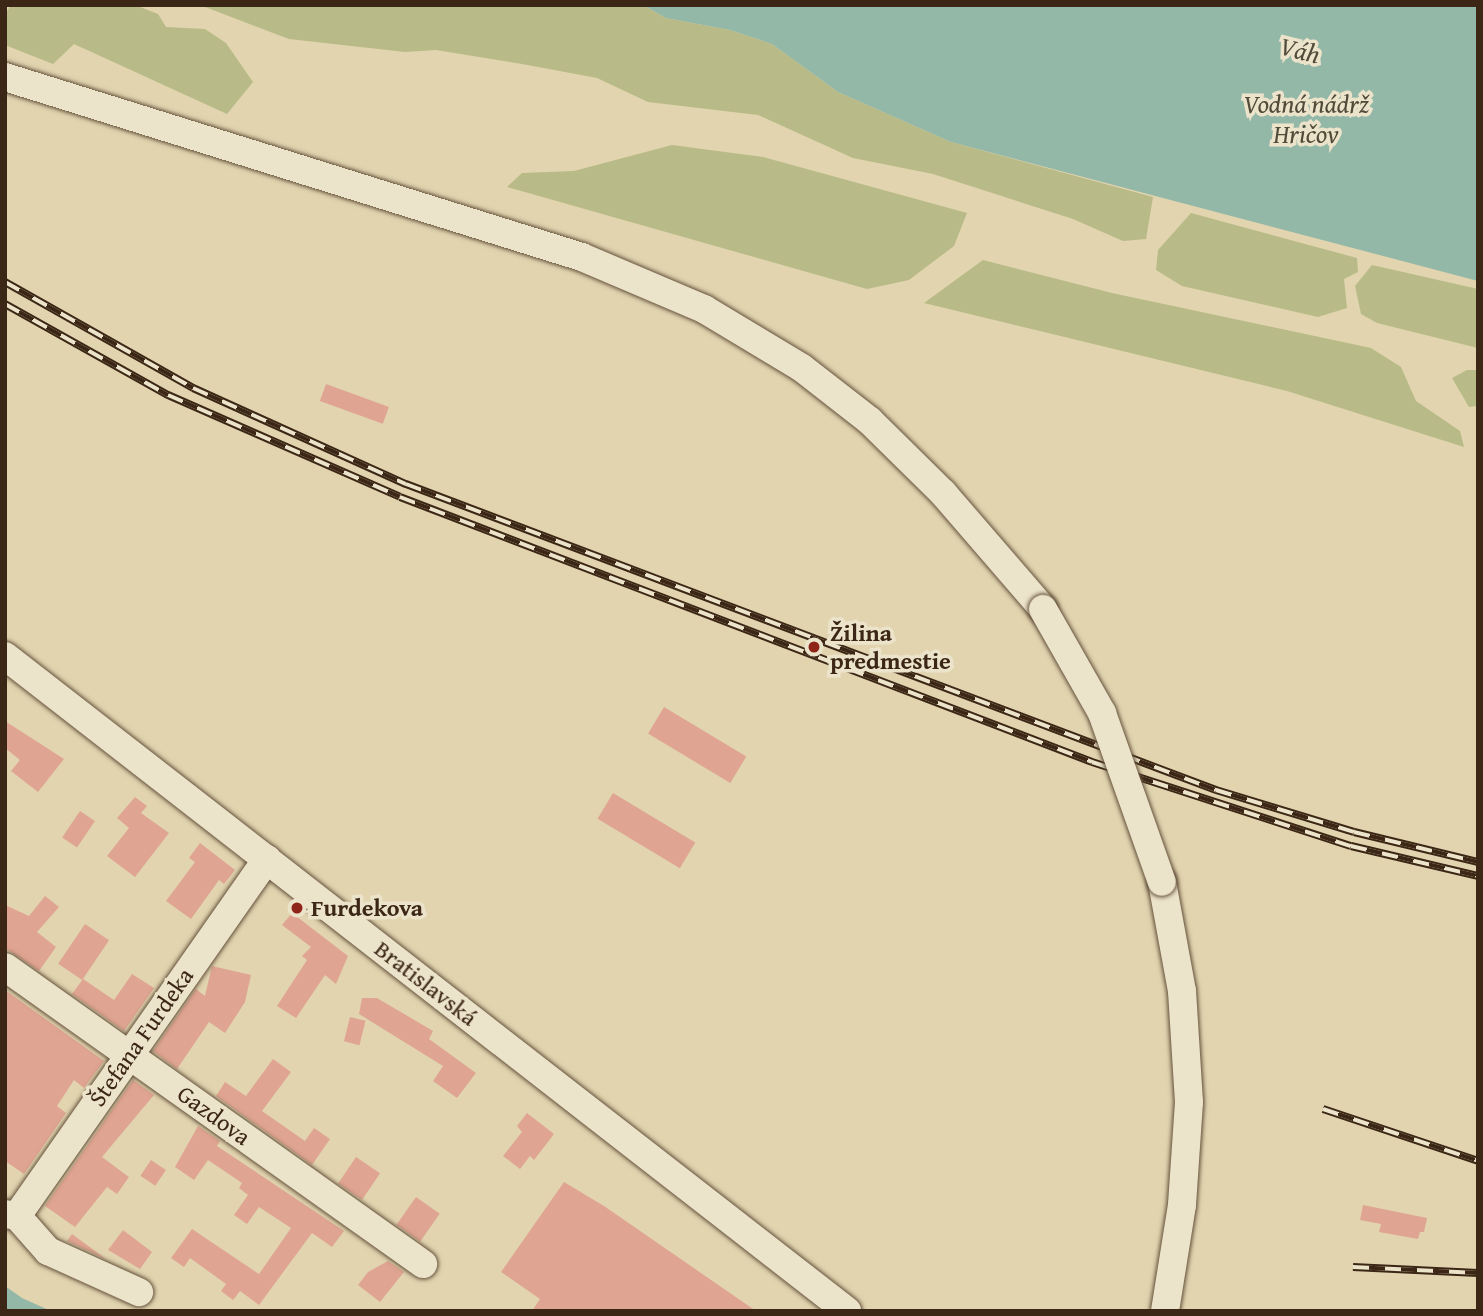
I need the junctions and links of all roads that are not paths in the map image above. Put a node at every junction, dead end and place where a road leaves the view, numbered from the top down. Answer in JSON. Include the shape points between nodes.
{"nodes":[{"id":1,"x":5,"y":77,"type":"edge"},
{"id":2,"x":5,"y":656,"type":"edge"},
{"id":3,"x":267,"y":859,"type":"junction"},
{"id":4,"x":5,"y":967,"type":"edge"},
{"id":5,"x":129,"y":1054,"type":"junction"},
{"id":6,"x":11,"y":1215,"type":"edge"},
{"id":7,"x":423,"y":1264,"type":"dead end"},
{"id":8,"x":139,"y":1292,"type":"dead end"},
{"id":9,"x":847,"y":1311,"type":"edge"},
{"id":10,"x":1165,"y":1311,"type":"edge"}],
"edges":[{"from":1,"to":10,"type":"street","bridge":true,"via":[[582,257],[704,309],[782,354],[870,421],[952,502],[1043,609],[1102,713],[1162,882],[1182,991],[1189,1102],[1182,1205]]},
{"from":2,"to":3,"type":"street","name":"Bratislavská"},
{"from":3,"to":5,"type":"street","name":"Štefana Furdeka"},
{"from":3,"to":9,"type":"street","name":"Bratislavská"},
{"from":4,"to":5,"type":"street","name":"Gazdova"},
{"from":5,"to":6,"type":"street","name":"Štefana Furdeka"},
{"from":5,"to":7,"type":"street","name":"Gazdova"},
{"from":6,"to":8,"type":"street","via":[[48,1251]]}]}
